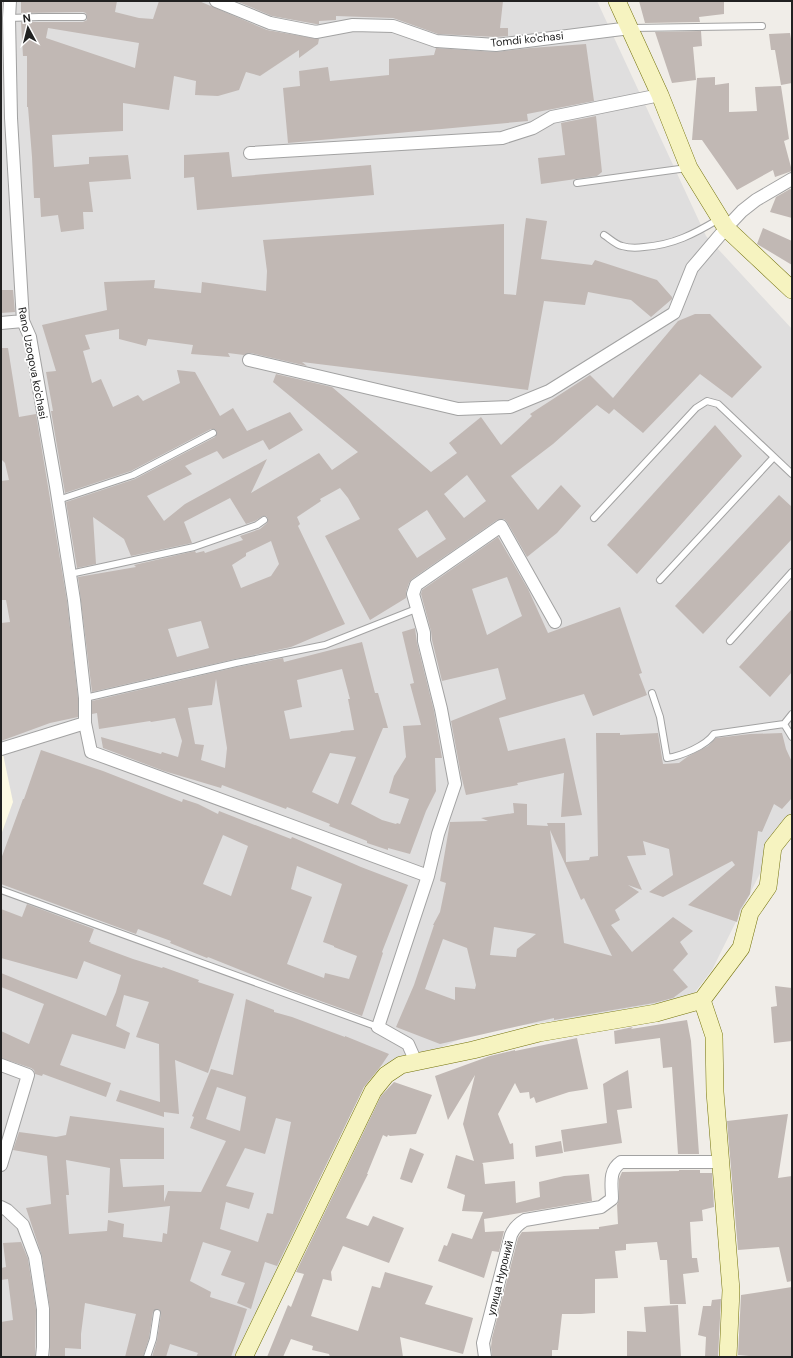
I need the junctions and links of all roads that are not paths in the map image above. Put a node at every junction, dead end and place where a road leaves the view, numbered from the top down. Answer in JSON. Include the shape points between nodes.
{"nodes":[{"id":1,"x":10,"y":1,"type":"edge"},
{"id":2,"x":216,"y":1,"type":"edge"},
{"id":3,"x":617,"y":1,"type":"edge"},
{"id":4,"x":83,"y":17,"type":"dead end"},
{"id":5,"x":9,"y":18,"type":"junction"},
{"id":6,"x":762,"y":26,"type":"dead end"},
{"id":7,"x":630,"y":28,"type":"junction"},
{"id":8,"x":660,"y":96,"type":"junction"},
{"id":9,"x":250,"y":153,"type":"dead end"},
{"id":10,"x":689,"y":168,"type":"junction"},
{"id":11,"x":792,"y":179,"type":"edge"},
{"id":12,"x":577,"y":183,"type":"dead end"},
{"id":13,"x":723,"y":223,"type":"junction"},
{"id":14,"x":604,"y":235,"type":"dead end"},
{"id":15,"x":792,"y":290,"type":"edge"},
{"id":16,"x":23,"y":321,"type":"junction"},
{"id":17,"x":1,"y":323,"type":"edge"},
{"id":18,"x":249,"y":360,"type":"dead end"},
{"id":19,"x":213,"y":433,"type":"dead end"},
{"id":20,"x":774,"y":457,"type":"junction"},
{"id":21,"x":792,"y":474,"type":"edge"},
{"id":22,"x":58,"y":500,"type":"junction"},
{"id":23,"x":594,"y":518,"type":"dead end"},
{"id":24,"x":264,"y":520,"type":"dead end"},
{"id":25,"x":792,"y":572,"type":"edge"},
{"id":26,"x":70,"y":574,"type":"junction"},
{"id":27,"x":660,"y":580,"type":"dead end"},
{"id":28,"x":416,"y":609,"type":"junction"},
{"id":29,"x":555,"y":622,"type":"dead end"},
{"id":30,"x":730,"y":641,"type":"dead end"},
{"id":31,"x":652,"y":694,"type":"dead end"},
{"id":32,"x":85,"y":698,"type":"junction"},
{"id":33,"x":792,"y":714,"type":"edge"},
{"id":34,"x":85,"y":722,"type":"junction"},
{"id":35,"x":784,"y":724,"type":"junction"},
{"id":36,"x":792,"y":737,"type":"edge"},
{"id":37,"x":1,"y":749,"type":"edge"},
{"id":38,"x":792,"y":823,"type":"edge"},
{"id":39,"x":428,"y":876,"type":"junction"},
{"id":40,"x":1,"y":890,"type":"edge"},
{"id":41,"x":702,"y":1000,"type":"junction"},
{"id":42,"x":378,"y":1027,"type":"junction"},
{"id":43,"x":416,"y":1062,"type":"junction"},
{"id":44,"x":1,"y":1065,"type":"edge"},
{"id":45,"x":721,"y":1162,"type":"junction"},
{"id":46,"x":1,"y":1165,"type":"edge"},
{"id":47,"x":1,"y":1207,"type":"edge"},
{"id":48,"x":157,"y":1313,"type":"dead end"},
{"id":49,"x":42,"y":1357,"type":"edge"},
{"id":50,"x":147,"y":1357,"type":"edge"},
{"id":51,"x":244,"y":1357,"type":"edge"},
{"id":52,"x":485,"y":1357,"type":"edge"},
{"id":53,"x":728,"y":1357,"type":"edge"}],
"edges":[{"from":1,"to":5,"type":"street","name":"Rano Uzoqova ko'chasi"},
{"from":2,"to":7,"type":"street","name":"Tomdi ko'chasi","via":[[270,23],[316,32],[353,25],[393,26],[436,41],[496,45]]},
{"from":3,"to":7,"type":"street"},
{"from":4,"to":5,"type":"lane"},
{"from":5,"to":16,"type":"street","name":"Rano Uzoqova ko'chasi","via":[[11,118]]},
{"from":6,"to":7,"type":"lane"},
{"from":7,"to":8,"type":"street"},
{"from":8,"to":9,"type":"street","via":[[552,117],[533,128],[502,138]]},
{"from":8,"to":10,"type":"street"},
{"from":10,"to":12,"type":"lane"},
{"from":10,"to":13,"type":"street"},
{"from":11,"to":13,"type":"street"},
{"from":13,"to":14,"type":"lane","via":[[669,244],[648,247],[621,246]]},
{"from":13,"to":15,"type":"street"},
{"from":13,"to":18,"type":"street","via":[[692,268],[674,313],[549,391],[510,406],[458,409]]},
{"from":16,"to":17,"type":"street"},
{"from":16,"to":22,"type":"street","name":"Rano Uzoqova ko'chasi","via":[[30,337]]},
{"from":19,"to":22,"type":"lane","via":[[134,475]]},
{"from":20,"to":21,"type":"lane"},
{"from":20,"to":23,"type":"lane","via":[[718,404],[707,401],[696,408]]},
{"from":20,"to":27,"type":"lane"},
{"from":22,"to":26,"type":"street","name":"Rano Uzoqova ko'chasi"},
{"from":24,"to":26,"type":"lane","via":[[257,525],[194,547]]},
{"from":25,"to":30,"type":"lane"},
{"from":26,"to":32,"type":"street","name":"Rano Uzoqova ko'chasi"},
{"from":28,"to":29,"type":"street","via":[[413,594],[416,585],[501,526]]},
{"from":28,"to":32,"type":"lane","via":[[325,645]]},
{"from":28,"to":39,"type":"street","via":[[441,709],[455,784],[438,834]]},
{"from":31,"to":35,"type":"lane","via":[[660,717],[667,758],[679,756],[710,739],[714,734]]},
{"from":32,"to":34,"type":"street","name":"Rano Uzoqova ko'chasi"},
{"from":33,"to":35,"type":"lane"},
{"from":34,"to":37,"type":"street"},
{"from":34,"to":39,"type":"street","name":"Rano Uzoqova ko'chasi","via":[[91,752]]},
{"from":35,"to":36,"type":"lane"},
{"from":38,"to":41,"type":"street","via":[[774,847],[768,887],[750,913],[741,948]]},
{"from":39,"to":42,"type":"street"},
{"from":40,"to":42,"type":"lane"},
{"from":41,"to":43,"type":"street","via":[[656,1013],[539,1033]]},
{"from":41,"to":45,"type":"street","via":[[714,1036],[715,1092]]},
{"from":42,"to":43,"type":"street","via":[[408,1044]]},
{"from":43,"to":51,"type":"street","via":[[401,1065],[386,1075],[373,1091]]},
{"from":44,"to":46,"type":"street","via":[[28,1075]]},
{"from":45,"to":52,"type":"street","name":"улица Нуроний","via":[[621,1162],[615,1166],[612,1174],[612,1199],[608,1204],[525,1220],[519,1224],[513,1229],[483,1343]]},
{"from":45,"to":53,"type":"street","via":[[731,1290]]},
{"from":47,"to":49,"type":"street","via":[[23,1225],[35,1256],[43,1309]]},
{"from":48,"to":50,"type":"lane"}]}
